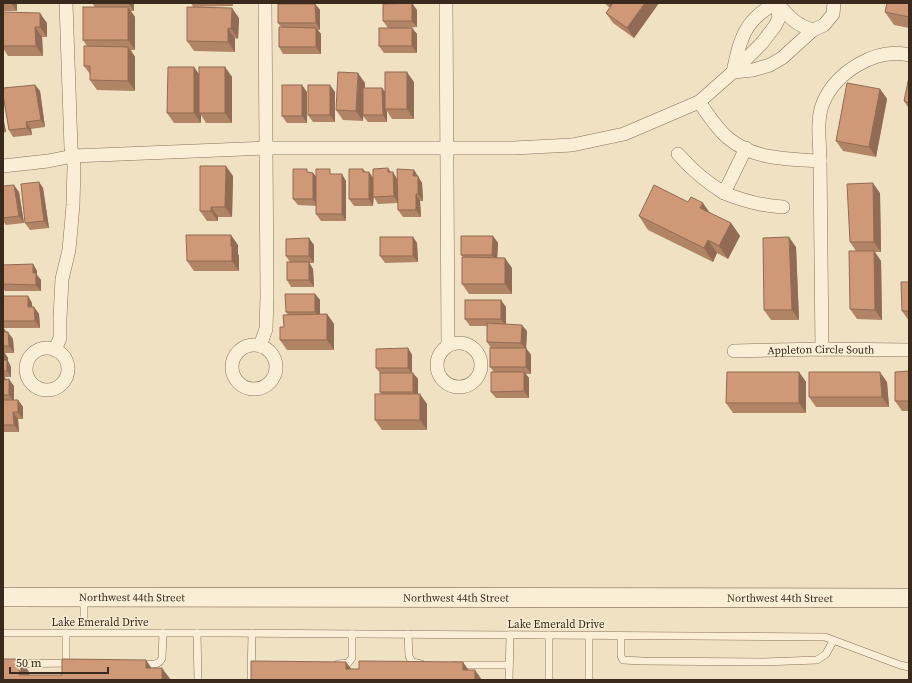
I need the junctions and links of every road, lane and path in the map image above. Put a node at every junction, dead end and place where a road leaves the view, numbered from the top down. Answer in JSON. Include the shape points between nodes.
{"nodes":[{"id":1,"x":66,"y":3,"type":"edge"},
{"id":2,"x":265,"y":3,"type":"edge"},
{"id":3,"x":446,"y":3,"type":"edge"},
{"id":4,"x":777,"y":3,"type":"edge"},
{"id":5,"x":834,"y":3,"type":"edge"},
{"id":6,"x":813,"y":30,"type":"junction"},
{"id":7,"x":909,"y":55,"type":"edge"},
{"id":8,"x":733,"y":72,"type":"junction"},
{"id":9,"x":699,"y":102,"type":"junction"},
{"id":10,"x":266,"y":148,"type":"junction"},
{"id":11,"x":447,"y":148,"type":"junction"},
{"id":12,"x":746,"y":148,"type":"junction"},
{"id":13,"x":678,"y":154,"type":"dead end"},
{"id":14,"x":73,"y":156,"type":"junction"},
{"id":15,"x":820,"y":161,"type":"junction"},
{"id":16,"x":3,"y":166,"type":"edge"},
{"id":17,"x":724,"y":193,"type":"junction"},
{"id":18,"x":783,"y":207,"type":"dead end"},
{"id":19,"x":448,"y":345,"type":"dead end"},
{"id":20,"x":260,"y":346,"type":"dead end"},
{"id":21,"x":56,"y":350,"type":"dead end"},
{"id":22,"x":822,"y":350,"type":"junction"},
{"id":23,"x":909,"y":350,"type":"edge"},
{"id":24,"x":734,"y":351,"type":"dead end"},
{"id":25,"x":3,"y":597,"type":"edge"},
{"id":26,"x":84,"y":598,"type":"junction"},
{"id":27,"x":909,"y":598,"type":"edge"},
{"id":28,"x":84,"y":620,"type":"dead end"},
{"id":29,"x":3,"y":633,"type":"edge"},
{"id":30,"x":66,"y":633,"type":"junction"},
{"id":31,"x":162,"y":633,"type":"junction"},
{"id":32,"x":197,"y":633,"type":"junction"},
{"id":33,"x":252,"y":633,"type":"junction"},
{"id":34,"x":352,"y":634,"type":"junction"},
{"id":35,"x":408,"y":634,"type":"junction"},
{"id":36,"x":510,"y":635,"type":"junction"},
{"id":37,"x":549,"y":635,"type":"junction"},
{"id":38,"x":589,"y":636,"type":"junction"},
{"id":39,"x":621,"y":636,"type":"junction"},
{"id":40,"x":833,"y":641,"type":"junction"},
{"id":41,"x":66,"y":663,"type":"junction"},
{"id":42,"x":81,"y":663,"type":"edge"},
{"id":43,"x":3,"y":664,"type":"edge"},
{"id":44,"x":135,"y":664,"type":"edge"},
{"id":45,"x":333,"y":664,"type":"edge"},
{"id":46,"x":426,"y":665,"type":"edge"},
{"id":47,"x":449,"y":665,"type":"edge"},
{"id":48,"x":509,"y":665,"type":"junction"},
{"id":49,"x":909,"y":667,"type":"edge"},
{"id":50,"x":198,"y":680,"type":"edge"},
{"id":51,"x":251,"y":680,"type":"edge"},
{"id":52,"x":508,"y":680,"type":"edge"},
{"id":53,"x":549,"y":680,"type":"edge"},
{"id":54,"x":589,"y":680,"type":"edge"}],
"edges":[{"from":1,"to":14,"type":"street"},
{"from":2,"to":10,"type":"street"},
{"from":3,"to":11,"type":"street"},
{"from":4,"to":6,"type":"street","via":[[789,17]]},
{"from":4,"to":8,"type":"street","via":[[749,24],[740,42]]},
{"from":4,"to":8,"type":"street","via":[[779,18],[775,26]]},
{"from":5,"to":6,"type":"street","via":[[833,14],[824,25]]},
{"from":6,"to":8,"type":"street","via":[[782,58],[770,65]]},
{"from":7,"to":15,"type":"street","via":[[902,53],[875,56],[850,70],[834,84],[823,103],[820,118]]},
{"from":8,"to":9,"type":"street"},
{"from":9,"to":11,"type":"street","via":[[624,134],[572,145]]},
{"from":9,"to":12,"type":"street","via":[[728,139]]},
{"from":10,"to":11,"type":"street"},
{"from":10,"to":14,"type":"street"},
{"from":10,"to":20,"type":"street","via":[[266,329]]},
{"from":11,"to":19,"type":"street"},
{"from":12,"to":15,"type":"street","via":[[777,158]]},
{"from":12,"to":17,"type":"street"},
{"from":13,"to":17,"type":"street","via":[[688,166]]},
{"from":14,"to":16,"type":"street"},
{"from":14,"to":21,"type":"street","via":[[73,205],[69,250],[62,279],[60,338]]},
{"from":15,"to":22,"type":"street"},
{"from":17,"to":18,"type":"street","via":[[764,206]]},
{"from":22,"to":23,"type":"street","name":"Appleton Circle South"},
{"from":22,"to":24,"type":"street","name":"Appleton Circle South"},
{"from":25,"to":26,"type":"street","name":"Northwest 44th Street"},
{"from":26,"to":27,"type":"street","name":"Northwest 44th Street"},
{"from":26,"to":28,"type":"lane"},
{"from":29,"to":30,"type":"lane","name":"Lake Emerald Drive"},
{"from":30,"to":31,"type":"lane","name":"Lake Emerald Drive"},
{"from":30,"to":41,"type":"lane"},
{"from":31,"to":32,"type":"lane","name":"Lake Emerald Drive"},
{"from":31,"to":44,"type":"lane","via":[[161,662]]},
{"from":32,"to":33,"type":"lane","name":"Lake Emerald Drive"},
{"from":32,"to":50,"type":"lane"},
{"from":33,"to":34,"type":"lane","name":"Lake Emerald Drive"},
{"from":33,"to":51,"type":"lane","via":[[256,665]]},
{"from":34,"to":35,"type":"lane","name":"Lake Emerald Drive"},
{"from":34,"to":45,"type":"lane","via":[[352,658],[348,663]]},
{"from":35,"to":36,"type":"lane","name":"Lake Emerald Drive"},
{"from":35,"to":46,"type":"lane","via":[[409,656],[412,662]]},
{"from":36,"to":37,"type":"lane","name":"Lake Emerald Drive"},
{"from":36,"to":48,"type":"lane"},
{"from":37,"to":38,"type":"lane","name":"Lake Emerald Drive"},
{"from":37,"to":53,"type":"lane"},
{"from":38,"to":39,"type":"lane","name":"Lake Emerald Drive"},
{"from":38,"to":54,"type":"lane"},
{"from":39,"to":40,"type":"lane","name":"Lake Emerald Drive","via":[[825,638]]},
{"from":39,"to":40,"type":"lane","via":[[623,660],[642,661],[817,660],[826,654]]},
{"from":40,"to":49,"type":"lane","name":"Lake Emerald Drive"},
{"from":41,"to":42,"type":"lane"},
{"from":41,"to":43,"type":"lane"},
{"from":47,"to":48,"type":"lane"},
{"from":48,"to":52,"type":"lane"}]}
